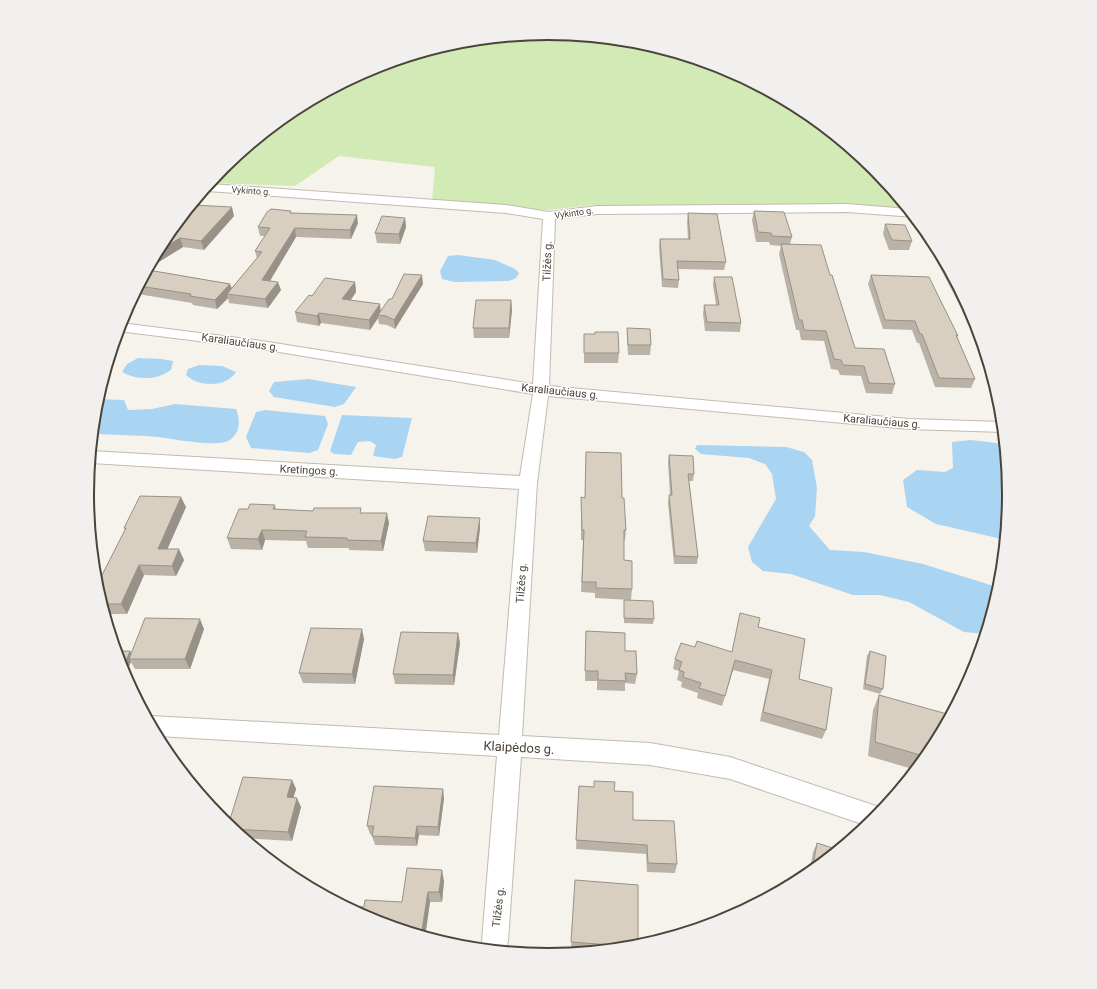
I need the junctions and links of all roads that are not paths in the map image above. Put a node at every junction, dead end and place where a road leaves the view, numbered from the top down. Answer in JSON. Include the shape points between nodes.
{"nodes":[{"id":1,"x":213,"y":188,"type":"edge"},
{"id":2,"x":904,"y":212,"type":"edge"},
{"id":3,"x":549,"y":216,"type":"junction"},
{"id":4,"x":126,"y":328,"type":"edge"},
{"id":5,"x":541,"y":390,"type":"junction"},
{"id":6,"x":998,"y":427,"type":"edge"},
{"id":7,"x":96,"y":457,"type":"edge"},
{"id":8,"x":528,"y":483,"type":"junction"},
{"id":9,"x":158,"y":726,"type":"edge"},
{"id":10,"x":510,"y":746,"type":"junction"},
{"id":11,"x":870,"y":815,"type":"edge"},
{"id":12,"x":494,"y":945,"type":"edge"}],
"edges":[{"from":1,"to":3,"type":"street","name":"Vykinto g.","via":[[506,209]]},
{"from":2,"to":3,"type":"street","name":"Vykinto g.","via":[[831,208],[597,210]]},
{"from":3,"to":5,"type":"street","name":"Tilžės g."},
{"from":4,"to":5,"type":"street","name":"Karaliaučiaus g.","via":[[255,344]]},
{"from":5,"to":6,"type":"street","name":"Karaliaučiaus g.","via":[[909,424]]},
{"from":5,"to":8,"type":"street","name":"Tilžės g."},
{"from":7,"to":8,"type":"street","name":"Kretingos g."},
{"from":8,"to":10,"type":"street","name":"Tilžės g."},
{"from":9,"to":10,"type":"street","name":"Klaipėdos g."},
{"from":10,"to":11,"type":"street","name":"Klaipėdos g.","via":[[650,754],[730,768]]},
{"from":10,"to":12,"type":"street","name":"Tilžės g."}]}
